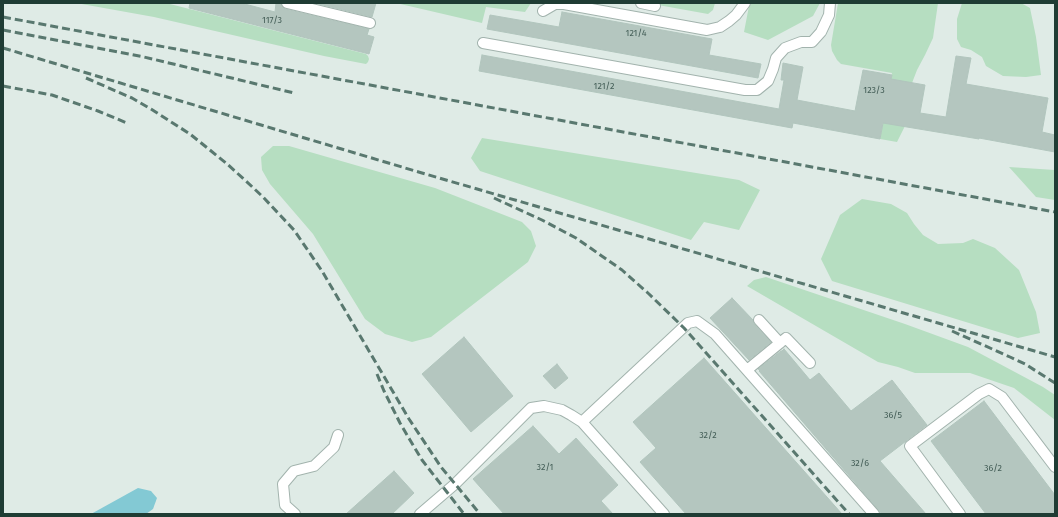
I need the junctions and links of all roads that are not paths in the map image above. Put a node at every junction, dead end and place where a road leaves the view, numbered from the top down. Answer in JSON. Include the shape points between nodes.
{"nodes":[{"id":1,"x":287,"y":3,"type":"edge"},
{"id":2,"x":641,"y":3,"type":"edge"},
{"id":3,"x":745,"y":3,"type":"edge"},
{"id":4,"x":830,"y":3,"type":"edge"},
{"id":5,"x":655,"y":6,"type":"dead end"},
{"id":6,"x":543,"y":11,"type":"dead end"},
{"id":7,"x":370,"y":23,"type":"dead end"},
{"id":8,"x":483,"y":43,"type":"dead end"},
{"id":9,"x":759,"y":320,"type":"dead end"},
{"id":10,"x":780,"y":343,"type":"junction"},
{"id":11,"x":810,"y":364,"type":"dead end"},
{"id":12,"x":747,"y":370,"type":"junction"},
{"id":13,"x":582,"y":422,"type":"junction"},
{"id":14,"x":338,"y":435,"type":"dead end"},
{"id":15,"x":1055,"y":467,"type":"edge"},
{"id":16,"x":295,"y":514,"type":"edge"},
{"id":17,"x":420,"y":514,"type":"edge"},
{"id":18,"x":664,"y":514,"type":"edge"},
{"id":19,"x":874,"y":514,"type":"edge"},
{"id":20,"x":960,"y":514,"type":"edge"}],
"edges":[{"from":1,"to":7,"type":"lane"},
{"from":2,"to":5,"type":"lane"},
{"from":3,"to":6,"type":"lane","via":[[729,21],[720,27],[706,30],[564,4],[555,4]]},
{"from":4,"to":8,"type":"lane","via":[[829,15],[821,32],[812,42],[801,42],[785,48],[776,58],[768,81],[757,90],[745,90]]},
{"from":9,"to":10,"type":"lane"},
{"from":10,"to":11,"type":"lane","via":[[786,338]]},
{"from":10,"to":12,"type":"lane"},
{"from":12,"to":13,"type":"lane","via":[[715,334],[697,321],[688,323]]},
{"from":12,"to":19,"type":"lane"},
{"from":13,"to":17,"type":"lane","via":[[562,410],[544,406],[531,408],[455,484]]},
{"from":13,"to":18,"type":"lane"},
{"from":14,"to":16,"type":"lane","via":[[334,447],[314,466],[294,471],[283,484],[285,506]]},
{"from":15,"to":20,"type":"lane","via":[[1002,397],[989,389],[910,446]]}]}
